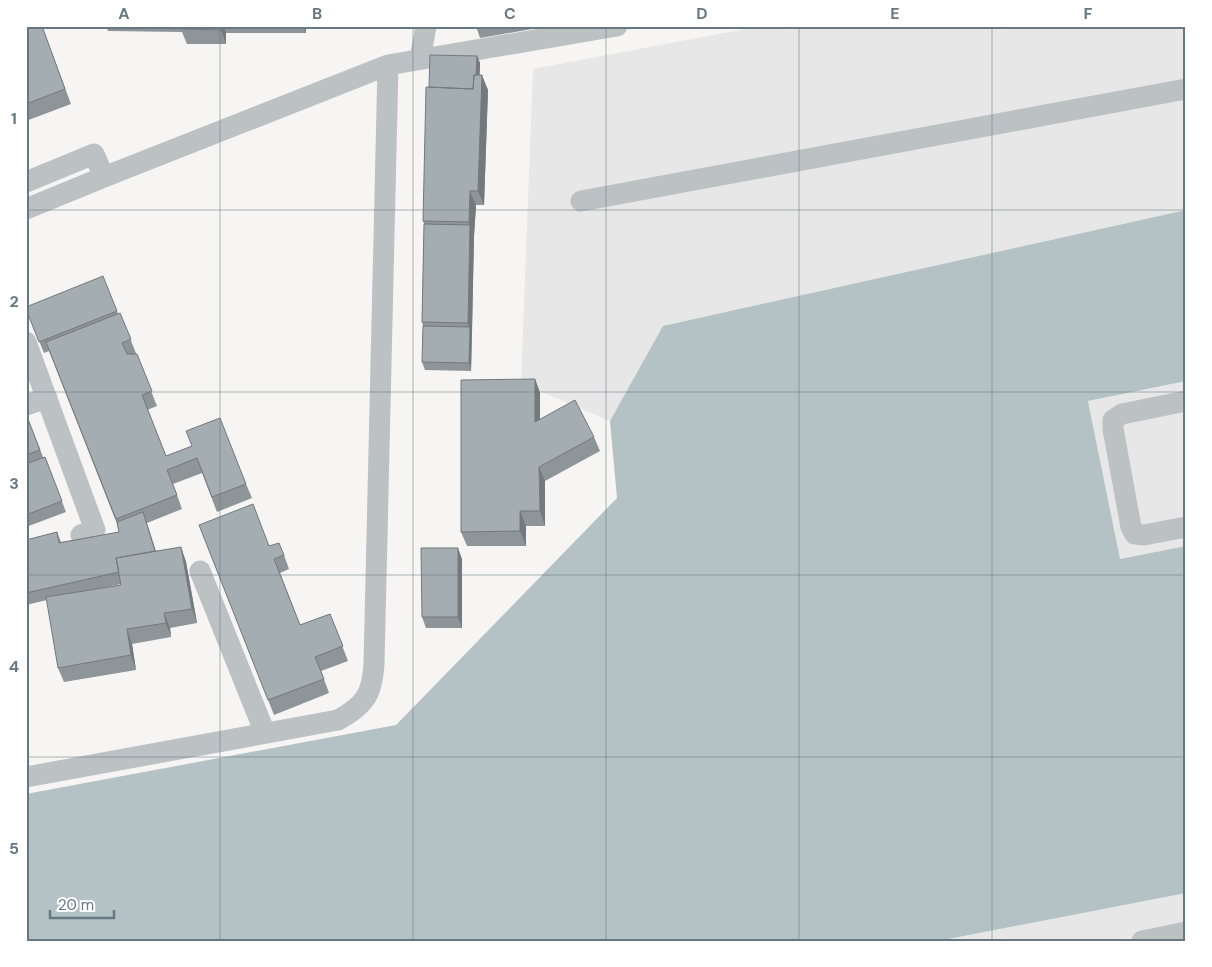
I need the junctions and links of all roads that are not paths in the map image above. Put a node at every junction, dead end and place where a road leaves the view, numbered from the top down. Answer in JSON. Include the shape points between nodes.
{"nodes":[{"id":1,"x":426,"y":26,"type":"edge"},
{"id":2,"x":618,"y":26,"type":"edge"},
{"id":3,"x":420,"y":59,"type":"junction"},
{"id":4,"x":388,"y":65,"type":"junction"},
{"id":5,"x":1186,"y":89,"type":"edge"},
{"id":6,"x":104,"y":177,"type":"junction"},
{"id":7,"x":26,"y":182,"type":"edge"},
{"id":8,"x":581,"y":201,"type":"dead end"},
{"id":9,"x":31,"y":207,"type":"edge"},
{"id":10,"x":26,"y":342,"type":"edge"},
{"id":11,"x":47,"y":398,"type":"junction"},
{"id":12,"x":1186,"y":401,"type":"edge"},
{"id":13,"x":26,"y":406,"type":"edge"},
{"id":14,"x":1186,"y":527,"type":"edge"},
{"id":15,"x":81,"y":535,"type":"dead end"},
{"id":16,"x":200,"y":571,"type":"dead end"},
{"id":17,"x":265,"y":733,"type":"junction"},
{"id":18,"x":26,"y":777,"type":"edge"},
{"id":19,"x":1186,"y":932,"type":"edge"},
{"id":20,"x":1142,"y":941,"type":"edge"}],
"edges":[{"from":1,"to":3,"type":"lane"},
{"from":2,"to":3,"type":"lane"},
{"from":3,"to":4,"type":"lane"},
{"from":4,"to":6,"type":"lane"},
{"from":4,"to":17,"type":"lane","via":[[373,682],[360,705],[338,720]]},
{"from":5,"to":8,"type":"lane"},
{"from":6,"to":7,"type":"lane","via":[[94,154]]},
{"from":6,"to":9,"type":"lane"},
{"from":7,"to":9,"type":"lane"},
{"from":10,"to":11,"type":"lane"},
{"from":11,"to":13,"type":"lane"},
{"from":11,"to":15,"type":"lane","via":[[95,530]]},
{"from":12,"to":14,"type":"lane","via":[[1122,414],[1113,420],[1131,527],[1135,534]]},
{"from":16,"to":17,"type":"lane"},
{"from":17,"to":18,"type":"lane"},
{"from":19,"to":20,"type":"lane"}]}
